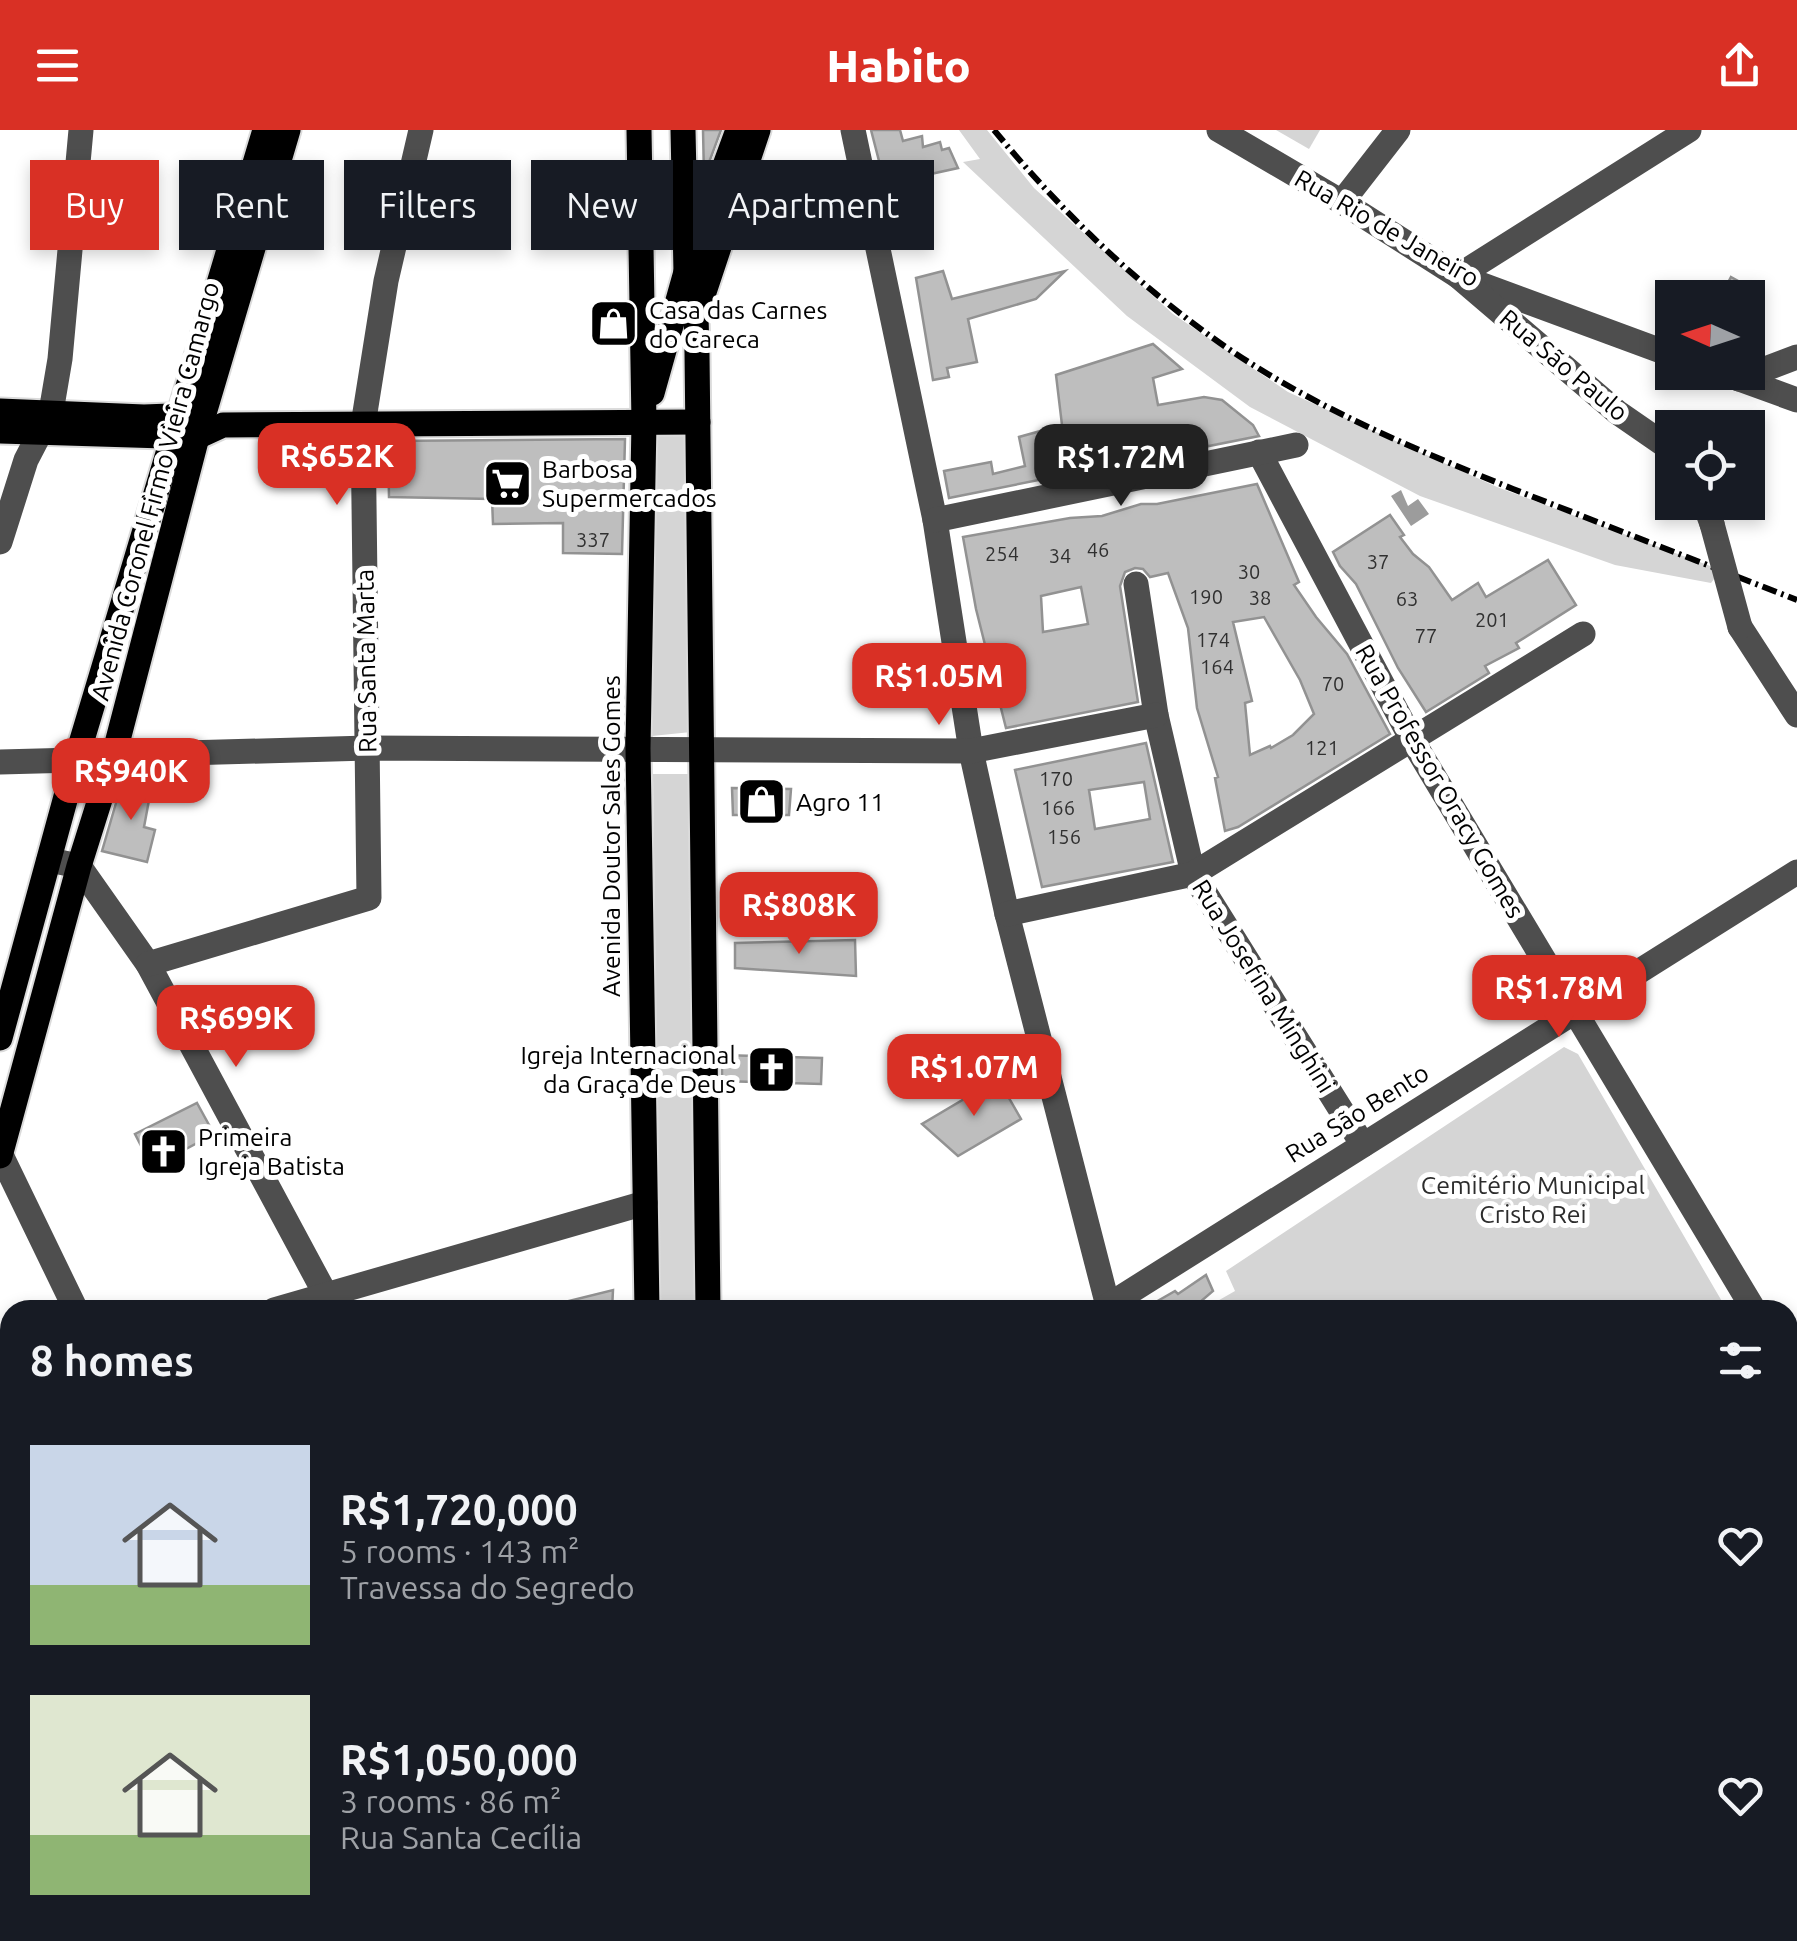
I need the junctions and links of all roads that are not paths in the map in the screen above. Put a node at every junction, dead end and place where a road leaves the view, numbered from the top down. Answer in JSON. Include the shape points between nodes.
{"nodes":[{"id":1,"x":81,"y":130,"type":"edge"},
{"id":2,"x":266,"y":130,"type":"edge"},
{"id":3,"x":288,"y":130,"type":"edge"},
{"id":4,"x":421,"y":130,"type":"edge"},
{"id":5,"x":638,"y":130,"type":"edge"},
{"id":6,"x":683,"y":130,"type":"edge"},
{"id":7,"x":738,"y":130,"type":"edge"},
{"id":8,"x":758,"y":130,"type":"edge"},
{"id":9,"x":852,"y":130,"type":"edge"},
{"id":10,"x":1219,"y":130,"type":"edge"},
{"id":11,"x":1398,"y":130,"type":"edge"},
{"id":12,"x":1688,"y":130,"type":"edge"},
{"id":13,"x":1342,"y":202,"type":"junction"},
{"id":14,"x":686,"y":272,"type":"junction"},
{"id":15,"x":1458,"y":276,"type":"junction"},
{"id":16,"x":696,"y":316,"type":"junction"},
{"id":17,"x":1655,"y":350,"type":"edge"},
{"id":18,"x":1797,"y":356,"type":"edge"},
{"id":19,"x":1765,"y":365,"type":"edge"},
{"id":20,"x":1765,"y":389,"type":"edge"},
{"id":21,"x":1797,"y":400,"type":"edge"},
{"id":22,"x":0,"y":411,"type":"edge"},
{"id":23,"x":47,"y":421,"type":"junction"},
{"id":24,"x":644,"y":422,"type":"junction"},
{"id":25,"x":698,"y":422,"type":"junction"},
{"id":26,"x":363,"y":425,"type":"junction"},
{"id":27,"x":195,"y":426,"type":"junction"},
{"id":28,"x":0,"y":431,"type":"edge"},
{"id":29,"x":1655,"y":438,"type":"edge"},
{"id":30,"x":1296,"y":445,"type":"dead end"},
{"id":31,"x":1259,"y":452,"type":"junction"},
{"id":32,"x":935,"y":520,"type":"junction"},
{"id":33,"x":1710,"y":520,"type":"edge"},
{"id":34,"x":0,"y":542,"type":"edge"},
{"id":35,"x":1136,"y":584,"type":"dead end"},
{"id":36,"x":1583,"y":634,"type":"dead end"},
{"id":37,"x":1156,"y":715,"type":"junction"},
{"id":38,"x":1797,"y":716,"type":"edge"},
{"id":39,"x":1412,"y":740,"type":"junction"},
{"id":40,"x":368,"y":748,"type":"junction"},
{"id":41,"x":638,"y":748,"type":"junction"},
{"id":42,"x":701,"y":748,"type":"junction"},
{"id":43,"x":971,"y":751,"type":"junction"},
{"id":44,"x":114,"y":756,"type":"junction"},
{"id":45,"x":76,"y":760,"type":"junction"},
{"id":46,"x":0,"y":762,"type":"edge"},
{"id":47,"x":49,"y":860,"type":"junction"},
{"id":48,"x":78,"y":866,"type":"junction"},
{"id":49,"x":1797,"y":872,"type":"edge"},
{"id":50,"x":1193,"y":874,"type":"junction"},
{"id":51,"x":1007,"y":914,"type":"junction"},
{"id":52,"x":148,"y":964,"type":"junction"},
{"id":53,"x":1574,"y":1012,"type":"junction"},
{"id":54,"x":0,"y":1038,"type":"edge"},
{"id":55,"x":1363,"y":1145,"type":"junction"},
{"id":56,"x":0,"y":1154,"type":"edge"},
{"id":57,"x":645,"y":1204,"type":"junction"},
{"id":58,"x":71,"y":1300,"type":"edge"},
{"id":59,"x":329,"y":1300,"type":"edge"},
{"id":60,"x":336,"y":1300,"type":"edge"},
{"id":61,"x":647,"y":1300,"type":"edge"},
{"id":62,"x":708,"y":1300,"type":"edge"},
{"id":63,"x":1103,"y":1300,"type":"edge"},
{"id":64,"x":1119,"y":1300,"type":"edge"},
{"id":65,"x":1748,"y":1300,"type":"edge"}],
"edges":[{"from":1,"to":23,"type":"street","via":[[60,359]]},
{"from":2,"to":27,"type":"main road","name":"Avenida Coronel Firmo Vieira Camargo"},
{"from":3,"to":27,"type":"main road","name":"Avenida Coronel Firmo Vieira Camargo"},
{"from":4,"to":26,"type":"street","name":"Rua Santa Marta","via":[[386,281]]},
{"from":5,"to":24,"type":"main road","name":"Avenida Doutor Sales Gomes"},
{"from":6,"to":14,"type":"main road","name":"Avenida Doutor Sales Gomes"},
{"from":7,"to":14,"type":"main road"},
{"from":8,"to":16,"type":"main road"},
{"from":9,"to":32,"type":"street"},
{"from":10,"to":13,"type":"street","name":"Rua Rio de Janeiro"},
{"from":11,"to":13,"type":"street"},
{"from":12,"to":15,"type":"street"},
{"from":13,"to":15,"type":"street","name":"Rua Rio de Janeiro"},
{"from":14,"to":16,"type":"main road","name":"Avenida Doutor Sales Gomes"},
{"from":14,"to":24,"type":"main road","name":"Avenida Doutor Sales Gomes"},
{"from":15,"to":17,"type":"street","name":"Rua Rio de Janeiro"},
{"from":15,"to":29,"type":"street","name":"Rua São Paulo"},
{"from":16,"to":25,"type":"main road","name":"Avenida Doutor Sales Gomes"},
{"from":18,"to":19,"type":"street"},
{"from":20,"to":21,"type":"street"},
{"from":22,"to":23,"type":"main road"},
{"from":23,"to":27,"type":"main road"},
{"from":23,"to":28,"type":"main road"},
{"from":23,"to":34,"type":"street","via":[[26,460]]},
{"from":24,"to":25,"type":"main road"},
{"from":24,"to":26,"type":"main road"},
{"from":24,"to":41,"type":"main road","name":"Avenida Doutor Sales Gomes"},
{"from":25,"to":42,"type":"main road","name":"Avenida Doutor Sales Gomes"},
{"from":26,"to":27,"type":"main road"},
{"from":26,"to":40,"type":"street","name":"Rua Santa Marta"},
{"from":27,"to":44,"type":"main road","name":"Avenida Coronel Firmo Vieira Camargo"},
{"from":27,"to":45,"type":"main road","name":"Avenida Coronel Firmo Vieira Camargo"},
{"from":30,"to":31,"type":"street"},
{"from":31,"to":32,"type":"street"},
{"from":31,"to":39,"type":"street","name":"Rua Professor Oracy Gomes"},
{"from":32,"to":43,"type":"street"},
{"from":33,"to":38,"type":"street","bridge":true,"via":[[1740,627]]},
{"from":35,"to":37,"type":"street","name":"Rua Josefina Minghini"},
{"from":36,"to":39,"type":"street"},
{"from":37,"to":43,"type":"street"},
{"from":37,"to":50,"type":"street","name":"Rua Josefina Minghini"},
{"from":39,"to":50,"type":"street"},
{"from":39,"to":53,"type":"street","name":"Rua Professor Oracy Gomes"},
{"from":40,"to":41,"type":"street"},
{"from":40,"to":44,"type":"street"},
{"from":40,"to":52,"type":"street","name":"Rua Santa Marta","via":[[370,898]]},
{"from":41,"to":42,"type":"street"},
{"from":41,"to":57,"type":"main road","name":"Avenida Doutor Sales Gomes"},
{"from":42,"to":43,"type":"street"},
{"from":42,"to":62,"type":"main road","name":"Avenida Doutor Sales Gomes"},
{"from":43,"to":51,"type":"street"},
{"from":44,"to":48,"type":"main road","name":"Avenida Coronel Firmo Vieira Camargo"},
{"from":45,"to":46,"type":"street"},
{"from":45,"to":47,"type":"main road","name":"Avenida Coronel Firmo Vieira Camargo"},
{"from":47,"to":48,"type":"street"},
{"from":47,"to":54,"type":"main road","name":"Avenida Coronel Firmo Vieira Camargo"},
{"from":48,"to":52,"type":"street"},
{"from":48,"to":56,"type":"main road","name":"Avenida Coronel Firmo Vieira Camargo"},
{"from":49,"to":53,"type":"street","name":"Rua São Bento"},
{"from":50,"to":51,"type":"street"},
{"from":50,"to":55,"type":"street","name":"Rua Josefina Minghini"},
{"from":51,"to":63,"type":"street"},
{"from":52,"to":59,"type":"street"},
{"from":53,"to":55,"type":"street","name":"Rua São Bento"},
{"from":53,"to":65,"type":"street","name":"Rua Professor Oracy Gomes"},
{"from":55,"to":64,"type":"street","name":"Rua São Bento"},
{"from":56,"to":58,"type":"street"},
{"from":57,"to":60,"type":"street"},
{"from":57,"to":61,"type":"main road","name":"Avenida Doutor Sales Gomes"}]}
